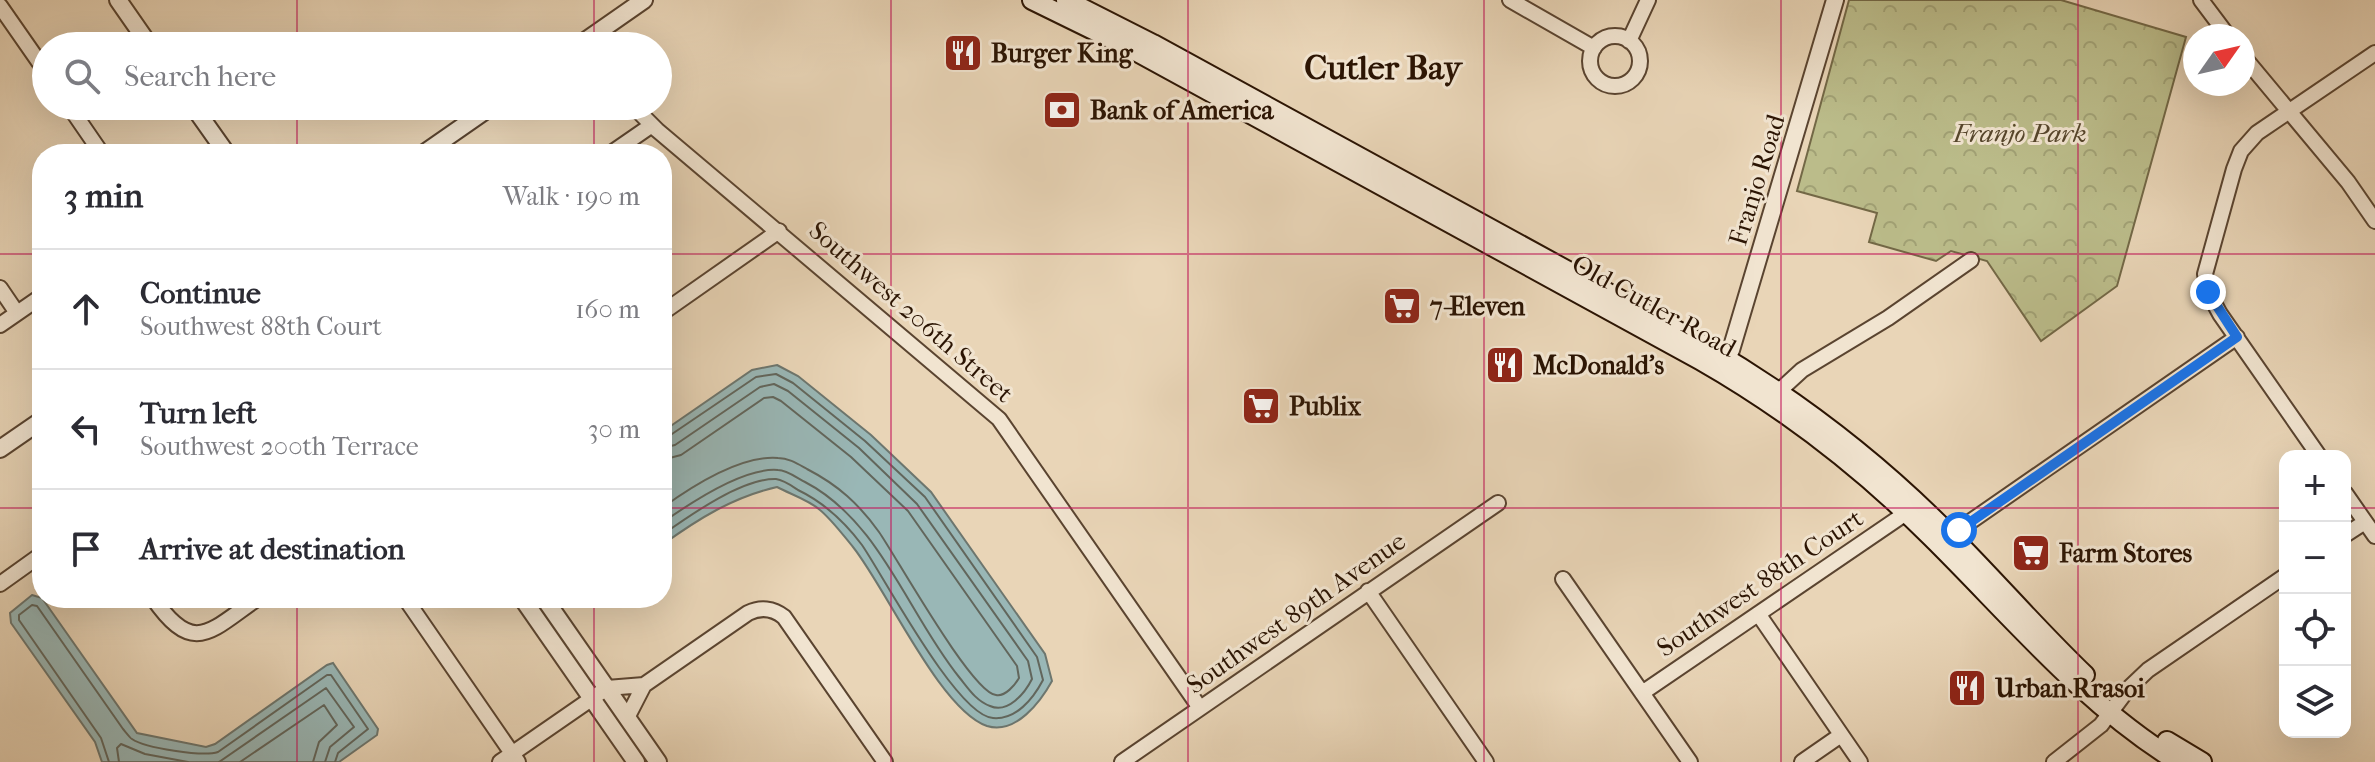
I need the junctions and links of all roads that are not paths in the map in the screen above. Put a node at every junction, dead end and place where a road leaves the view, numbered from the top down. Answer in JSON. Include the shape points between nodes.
{"nodes":[{"id":1,"x":118,"y":0,"type":"edge"},
{"id":2,"x":644,"y":0,"type":"edge"},
{"id":3,"x":1032,"y":0,"type":"edge"},
{"id":4,"x":1066,"y":0,"type":"edge"},
{"id":5,"x":1510,"y":0,"type":"edge"},
{"id":6,"x":1648,"y":0,"type":"edge"},
{"id":7,"x":1835,"y":0,"type":"edge"},
{"id":8,"x":2201,"y":0,"type":"edge"},
{"id":9,"x":0,"y":6,"type":"edge"},
{"id":10,"x":2219,"y":24,"type":"edge"},
{"id":11,"x":140,"y":32,"type":"edge"},
{"id":12,"x":600,"y":32,"type":"edge"},
{"id":13,"x":1629,"y":41,"type":"junction"},
{"id":14,"x":1594,"y":48,"type":"junction"},
{"id":15,"x":32,"y":52,"type":"edge"},
{"id":16,"x":2375,"y":53,"type":"edge"},
{"id":17,"x":1182,"y":60,"type":"junction"},
{"id":18,"x":1154,"y":62,"type":"junction"},
{"id":19,"x":2255,"y":71,"type":"edge"},
{"id":20,"x":2288,"y":112,"type":"junction"},
{"id":21,"x":79,"y":120,"type":"edge"},
{"id":22,"x":203,"y":120,"type":"edge"},
{"id":23,"x":472,"y":120,"type":"edge"},
{"id":24,"x":647,"y":120,"type":"edge"},
{"id":25,"x":652,"y":125,"type":"junction"},
{"id":26,"x":1312,"y":140,"type":"junction"},
{"id":27,"x":95,"y":144,"type":"edge"},
{"id":28,"x":220,"y":144,"type":"edge"},
{"id":29,"x":437,"y":144,"type":"edge"},
{"id":30,"x":624,"y":144,"type":"edge"},
{"id":31,"x":2375,"y":221,"type":"edge"},
{"id":32,"x":779,"y":231,"type":"junction"},
{"id":33,"x":1971,"y":260,"type":"dead end"},
{"id":34,"x":0,"y":288,"type":"edge"},
{"id":35,"x":32,"y":303,"type":"edge"},
{"id":36,"x":672,"y":306,"type":"edge"},
{"id":37,"x":17,"y":313,"type":"junction"},
{"id":38,"x":0,"y":325,"type":"edge"},
{"id":39,"x":2237,"y":337,"type":"junction"},
{"id":40,"x":1723,"y":365,"type":"junction"},
{"id":41,"x":1778,"y":392,"type":"junction"},
{"id":42,"x":32,"y":427,"type":"edge"},
{"id":43,"x":0,"y":449,"type":"edge"},
{"id":44,"x":2315,"y":450,"type":"edge"},
{"id":45,"x":1888,"y":487,"type":"junction"},
{"id":46,"x":2351,"y":502,"type":"edge"},
{"id":47,"x":1498,"y":503,"type":"dead end"},
{"id":48,"x":1906,"y":513,"type":"junction"},
{"id":49,"x":2365,"y":522,"type":"junction"},
{"id":50,"x":2351,"y":531,"type":"edge"},
{"id":51,"x":1951,"y":535,"type":"junction"},
{"id":52,"x":2375,"y":536,"type":"edge"},
{"id":53,"x":32,"y":560,"type":"edge"},
{"id":54,"x":3,"y":576,"type":"edge"},
{"id":55,"x":1563,"y":579,"type":"dead end"},
{"id":56,"x":2279,"y":580,"type":"edge"},
{"id":57,"x":1368,"y":591,"type":"junction"},
{"id":58,"x":160,"y":608,"type":"edge"},
{"id":59,"x":243,"y":608,"type":"edge"},
{"id":60,"x":412,"y":608,"type":"edge"},
{"id":61,"x":529,"y":608,"type":"edge"},
{"id":62,"x":551,"y":608,"type":"edge"},
{"id":63,"x":2014,"y":612,"type":"junction"},
{"id":64,"x":1759,"y":615,"type":"junction"},
{"id":65,"x":644,"y":685,"type":"junction"},
{"id":66,"x":607,"y":688,"type":"junction"},
{"id":67,"x":1642,"y":693,"type":"junction"},
{"id":68,"x":592,"y":698,"type":"junction"},
{"id":69,"x":1200,"y":708,"type":"junction"},
{"id":70,"x":2114,"y":708,"type":"junction"},
{"id":71,"x":627,"y":718,"type":"junction"},
{"id":72,"x":1841,"y":735,"type":"junction"},
{"id":73,"x":510,"y":759,"type":"edge"},
{"id":74,"x":636,"y":762,"type":"edge"},
{"id":75,"x":658,"y":762,"type":"edge"},
{"id":76,"x":885,"y":762,"type":"edge"},
{"id":77,"x":1122,"y":762,"type":"edge"},
{"id":78,"x":1486,"y":762,"type":"edge"},
{"id":79,"x":1690,"y":762,"type":"edge"},
{"id":80,"x":1802,"y":762,"type":"edge"},
{"id":81,"x":1860,"y":762,"type":"edge"},
{"id":82,"x":2054,"y":762,"type":"edge"},
{"id":83,"x":2178,"y":762,"type":"edge"},
{"id":84,"x":2202,"y":762,"type":"edge"}],
"edges":[{"from":1,"to":11,"type":"street"},
{"from":2,"to":12,"type":"street"},
{"from":3,"to":18,"type":"main road","name":"Old Cutler Road"},
{"from":4,"to":17,"type":"main road","name":"Old Cutler Road"},
{"from":5,"to":14,"type":"street"},
{"from":6,"to":13,"type":"street"},
{"from":7,"to":40,"type":"street","name":"Franjo Road"},
{"from":8,"to":10,"type":"street"},
{"from":9,"to":15,"type":"street"},
{"from":13,"to":14,"type":"street","via":[[1614,36]]},
{"from":13,"to":14,"type":"street","via":[[1639,54],[1639,70],[1621,86],[1604,84],[1592,72]]},
{"from":16,"to":20,"type":"street"},
{"from":17,"to":18,"type":"main road"},
{"from":17,"to":26,"type":"main road","name":"Old Cutler Road"},
{"from":18,"to":26,"type":"main road","name":"Old Cutler Road"},
{"from":19,"to":20,"type":"street"},
{"from":20,"to":31,"type":"street"},
{"from":20,"to":39,"type":"street","via":[[2241,151],[2210,251],[2204,283]]},
{"from":21,"to":27,"type":"street"},
{"from":22,"to":28,"type":"street"},
{"from":23,"to":29,"type":"street"},
{"from":24,"to":25,"type":"street","name":"Southwest 206th Street"},
{"from":25,"to":30,"type":"street"},
{"from":25,"to":32,"type":"street","name":"Southwest 206th Street"},
{"from":26,"to":40,"type":"main road","name":"Old Cutler Road"},
{"from":32,"to":36,"type":"street"},
{"from":32,"to":69,"type":"street","name":"Southwest 206th Street","via":[[999,419]]},
{"from":33,"to":41,"type":"street","via":[[1802,370]]},
{"from":34,"to":37,"type":"street"},
{"from":35,"to":37,"type":"street"},
{"from":37,"to":38,"type":"street"},
{"from":39,"to":44,"type":"street"},
{"from":39,"to":51,"type":"street"},
{"from":40,"to":41,"type":"main road","name":"Old Cutler Road"},
{"from":40,"to":45,"type":"main road","name":"Old Cutler Road"},
{"from":41,"to":45,"type":"main road","name":"Old Cutler Road"},
{"from":42,"to":43,"type":"street"},
{"from":45,"to":48,"type":"main road","name":"Old Cutler Road"},
{"from":45,"to":51,"type":"main road","name":"Old Cutler Road"},
{"from":46,"to":49,"type":"street"},
{"from":47,"to":57,"type":"street","name":"Southwest 89th Avenue"},
{"from":48,"to":63,"type":"main road","name":"Old Cutler Road"},
{"from":48,"to":64,"type":"street","name":"Southwest 88th Court"},
{"from":49,"to":50,"type":"street"},
{"from":49,"to":52,"type":"street"},
{"from":51,"to":63,"type":"main road","name":"Old Cutler Road"},
{"from":53,"to":54,"type":"street"},
{"from":55,"to":67,"type":"street"},
{"from":56,"to":70,"type":"street","via":[[2156,665]]},
{"from":57,"to":69,"type":"street","name":"Southwest 89th Avenue"},
{"from":57,"to":78,"type":"street"},
{"from":58,"to":59,"type":"street","via":[[170,622],[196,634]]},
{"from":60,"to":73,"type":"street"},
{"from":61,"to":68,"type":"street"},
{"from":62,"to":66,"type":"street"},
{"from":63,"to":70,"type":"main road","name":"Old Cutler Road"},
{"from":64,"to":67,"type":"street","name":"Southwest 88th Court"},
{"from":64,"to":72,"type":"street"},
{"from":65,"to":66,"type":"street"},
{"from":65,"to":71,"type":"street"},
{"from":65,"to":76,"type":"street","via":[[748,613],[775,611]]},
{"from":66,"to":68,"type":"street"},
{"from":66,"to":71,"type":"street"},
{"from":67,"to":79,"type":"street"},
{"from":68,"to":73,"type":"street"},
{"from":68,"to":74,"type":"street"},
{"from":69,"to":77,"type":"street","name":"Southwest 89th Avenue"},
{"from":70,"to":82,"type":"street","via":[[2087,738]]},
{"from":70,"to":83,"type":"main road","name":"Old Cutler Road"},
{"from":70,"to":84,"type":"main road","name":"Old Cutler Road"},
{"from":71,"to":75,"type":"street"},
{"from":72,"to":80,"type":"street"},
{"from":72,"to":81,"type":"street"}]}
